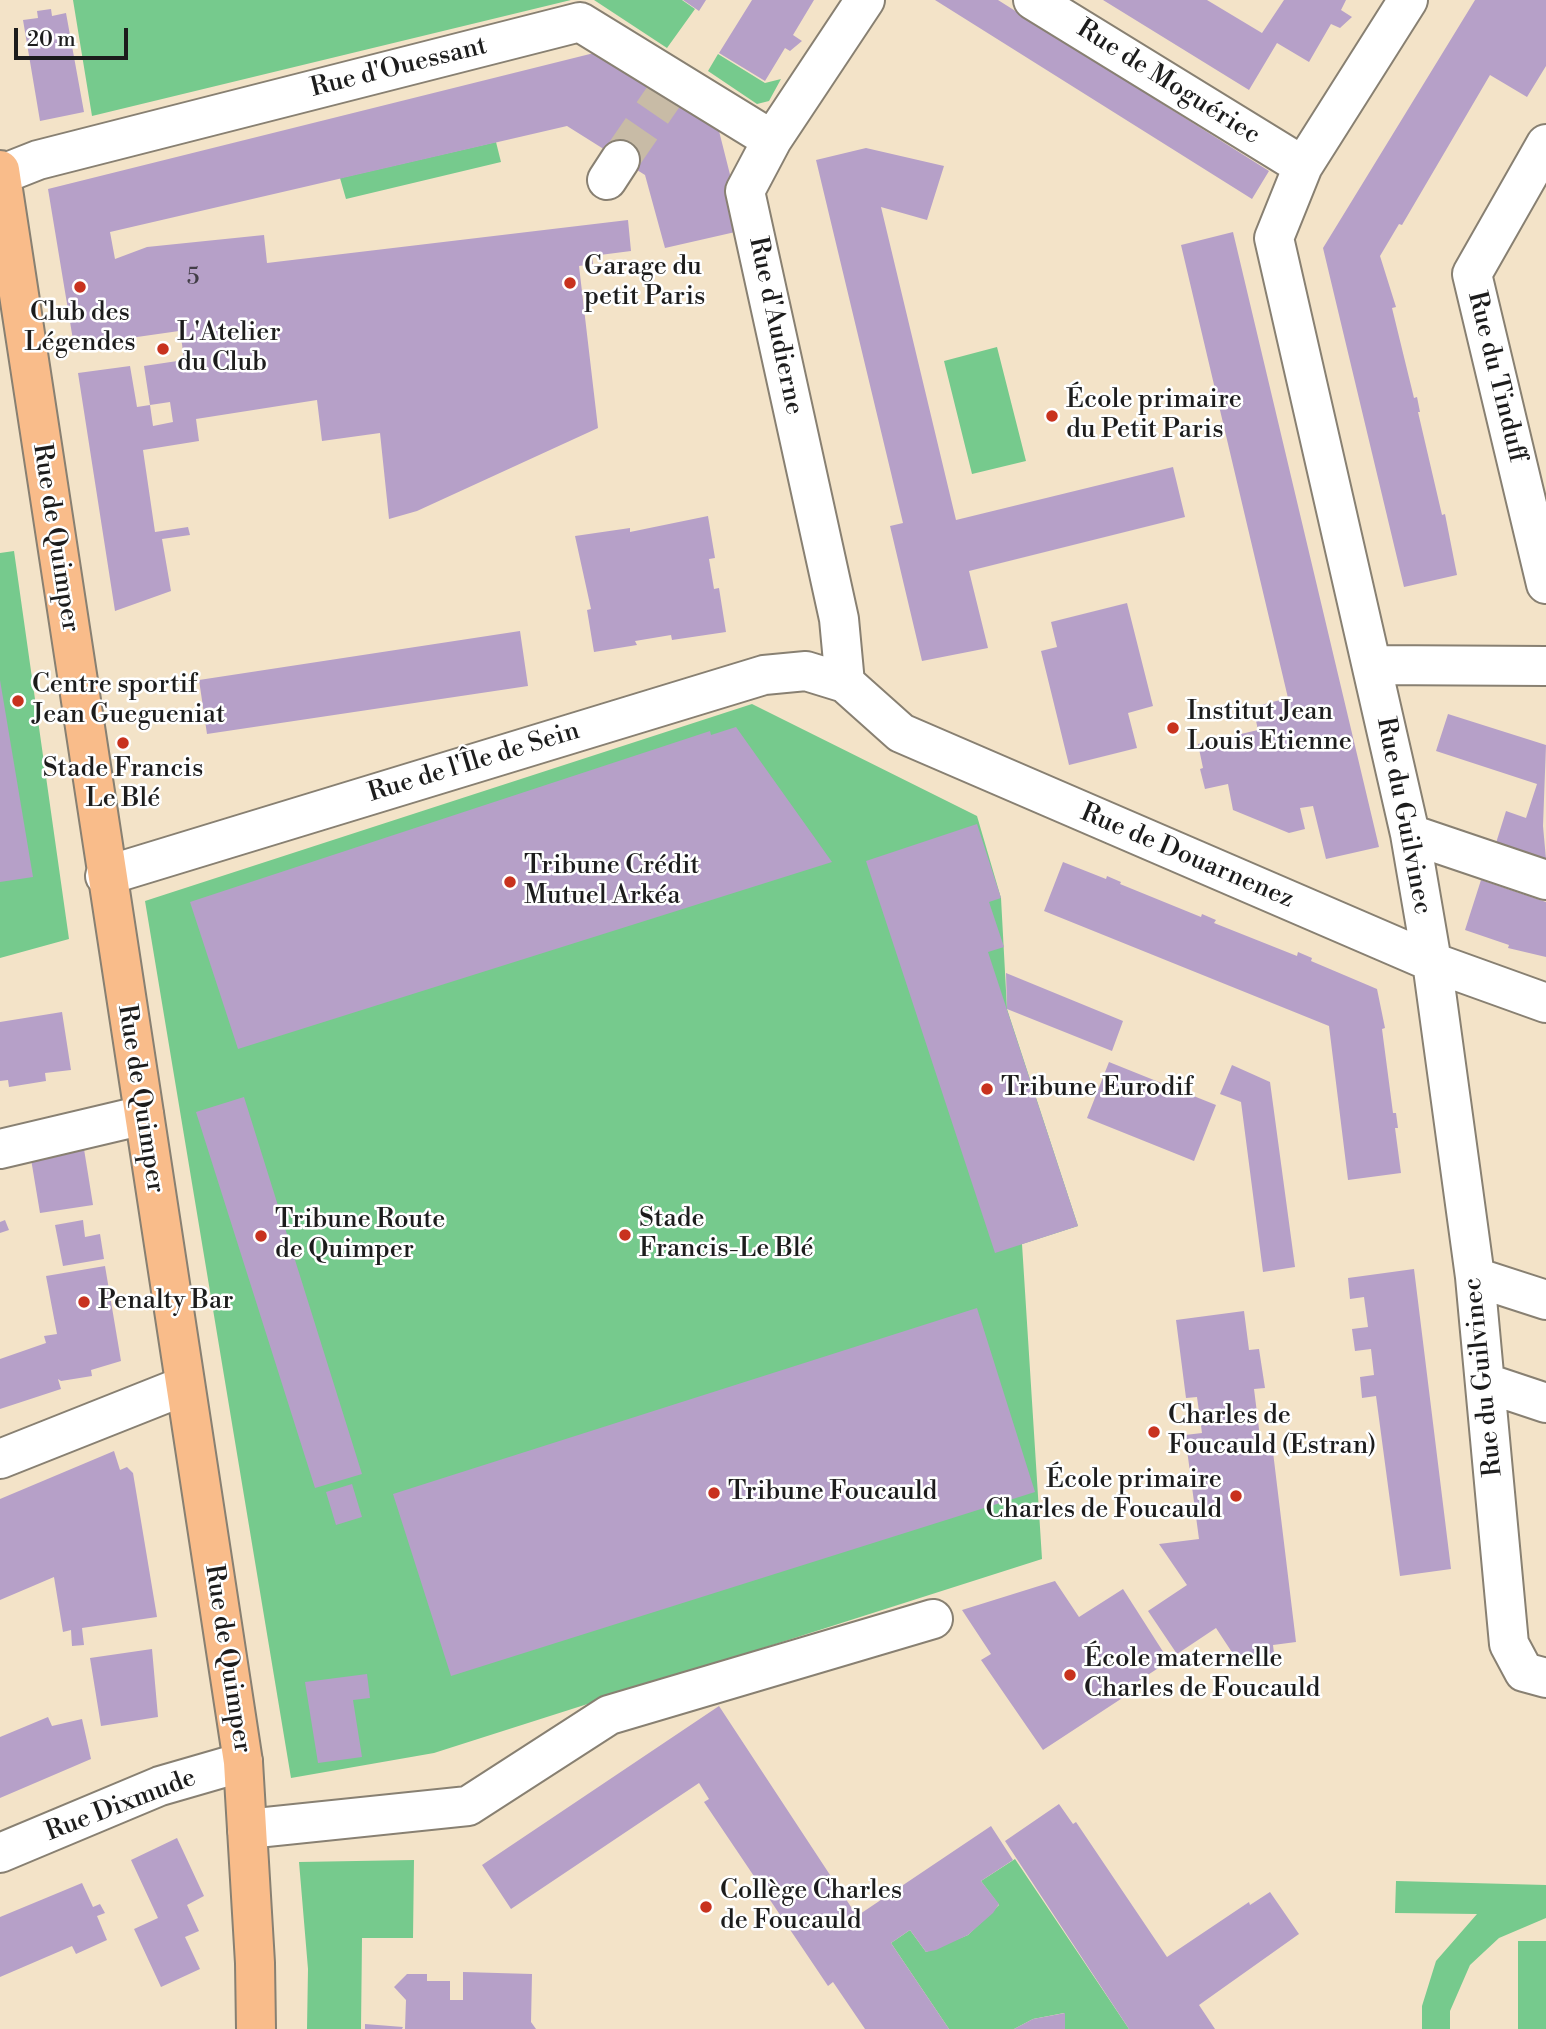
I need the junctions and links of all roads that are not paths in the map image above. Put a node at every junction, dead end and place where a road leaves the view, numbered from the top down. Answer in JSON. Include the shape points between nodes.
{"nodes":[{"id":1,"x":865,"y":0,"type":"edge"},
{"id":2,"x":1033,"y":0,"type":"edge"},
{"id":3,"x":1408,"y":0,"type":"edge"},
{"id":4,"x":772,"y":140,"type":"junction"},
{"id":5,"x":1546,"y":144,"type":"edge"},
{"id":6,"x":1303,"y":166,"type":"junction"},
{"id":7,"x":0,"y":173,"type":"edge"},
{"id":8,"x":1546,"y":584,"type":"edge"},
{"id":9,"x":1372,"y":665,"type":"junction"},
{"id":10,"x":1546,"y":666,"type":"edge"},
{"id":11,"x":845,"y":683,"type":"junction"},
{"id":12,"x":1410,"y":834,"type":"junction"},
{"id":13,"x":105,"y":876,"type":"junction"},
{"id":14,"x":1546,"y":880,"type":"edge"},
{"id":15,"x":1432,"y":962,"type":"junction"},
{"id":16,"x":1546,"y":1003,"type":"edge"},
{"id":17,"x":144,"y":1115,"type":"junction"},
{"id":18,"x":0,"y":1149,"type":"edge"},
{"id":19,"x":1475,"y":1278,"type":"junction"},
{"id":20,"x":1546,"y":1300,"type":"edge"},
{"id":21,"x":1486,"y":1383,"type":"junction"},
{"id":22,"x":184,"y":1386,"type":"junction"},
{"id":23,"x":1546,"y":1403,"type":"edge"},
{"id":24,"x":0,"y":1459,"type":"edge"},
{"id":25,"x":933,"y":1619,"type":"dead end"},
{"id":26,"x":1535,"y":1675,"type":"edge"},
{"id":27,"x":243,"y":1762,"type":"junction"},
{"id":28,"x":247,"y":1829,"type":"junction"},
{"id":29,"x":0,"y":1853,"type":"edge"},
{"id":30,"x":256,"y":2029,"type":"edge"}],
"edges":[{"from":1,"to":4,"type":"street","name":"Rue d'Audierne"},
{"from":2,"to":6,"type":"street","name":"Rue de Moguériec"},
{"from":3,"to":6,"type":"street","name":"Rue du Guilvinec"},
{"from":4,"to":7,"type":"street","name":"Rue d'Ouessant","via":[[669,88],[580,22]]},
{"from":4,"to":11,"type":"street","name":"Rue d'Audierne","via":[[745,191],[839,619]]},
{"from":5,"to":8,"type":"street","name":"Rue du Tinduff","via":[[1472,274]]},
{"from":6,"to":9,"type":"street","name":"Rue du Guilvinec","via":[[1274,238]]},
{"from":7,"to":13,"type":"main road","name":"Rue de Quimper"},
{"from":9,"to":10,"type":"street"},
{"from":9,"to":12,"type":"street","name":"Rue du Guilvinec"},
{"from":11,"to":13,"type":"street","name":"Rue de l'Île de Sein","via":[[806,671],[764,675]]},
{"from":11,"to":15,"type":"street","name":"Rue de Douarnenez","via":[[901,733]]},
{"from":12,"to":14,"type":"street"},
{"from":12,"to":15,"type":"street","name":"Rue du Guilvinec"},
{"from":13,"to":17,"type":"main road","name":"Rue de Quimper"},
{"from":15,"to":16,"type":"street","name":"Rue de Douarnenez"},
{"from":15,"to":19,"type":"street","name":"Rue du Guilvinec"},
{"from":17,"to":18,"type":"street"},
{"from":17,"to":22,"type":"main road","name":"Rue de Quimper"},
{"from":19,"to":20,"type":"street"},
{"from":19,"to":21,"type":"street","name":"Rue du Guilvinec"},
{"from":21,"to":23,"type":"street"},
{"from":21,"to":26,"type":"street","name":"Rue du Guilvinec","via":[[1509,1644]]},
{"from":22,"to":24,"type":"street"},
{"from":22,"to":27,"type":"main road","name":"Rue de Quimper"},
{"from":25,"to":28,"type":"street","via":[[608,1715],[468,1806]]},
{"from":27,"to":28,"type":"main road","name":"Rue de Quimper"},
{"from":27,"to":29,"type":"street","name":"Rue Dixmude","via":[[160,1786]]},
{"from":28,"to":30,"type":"main road","name":"Rue de Quimper"}]}
